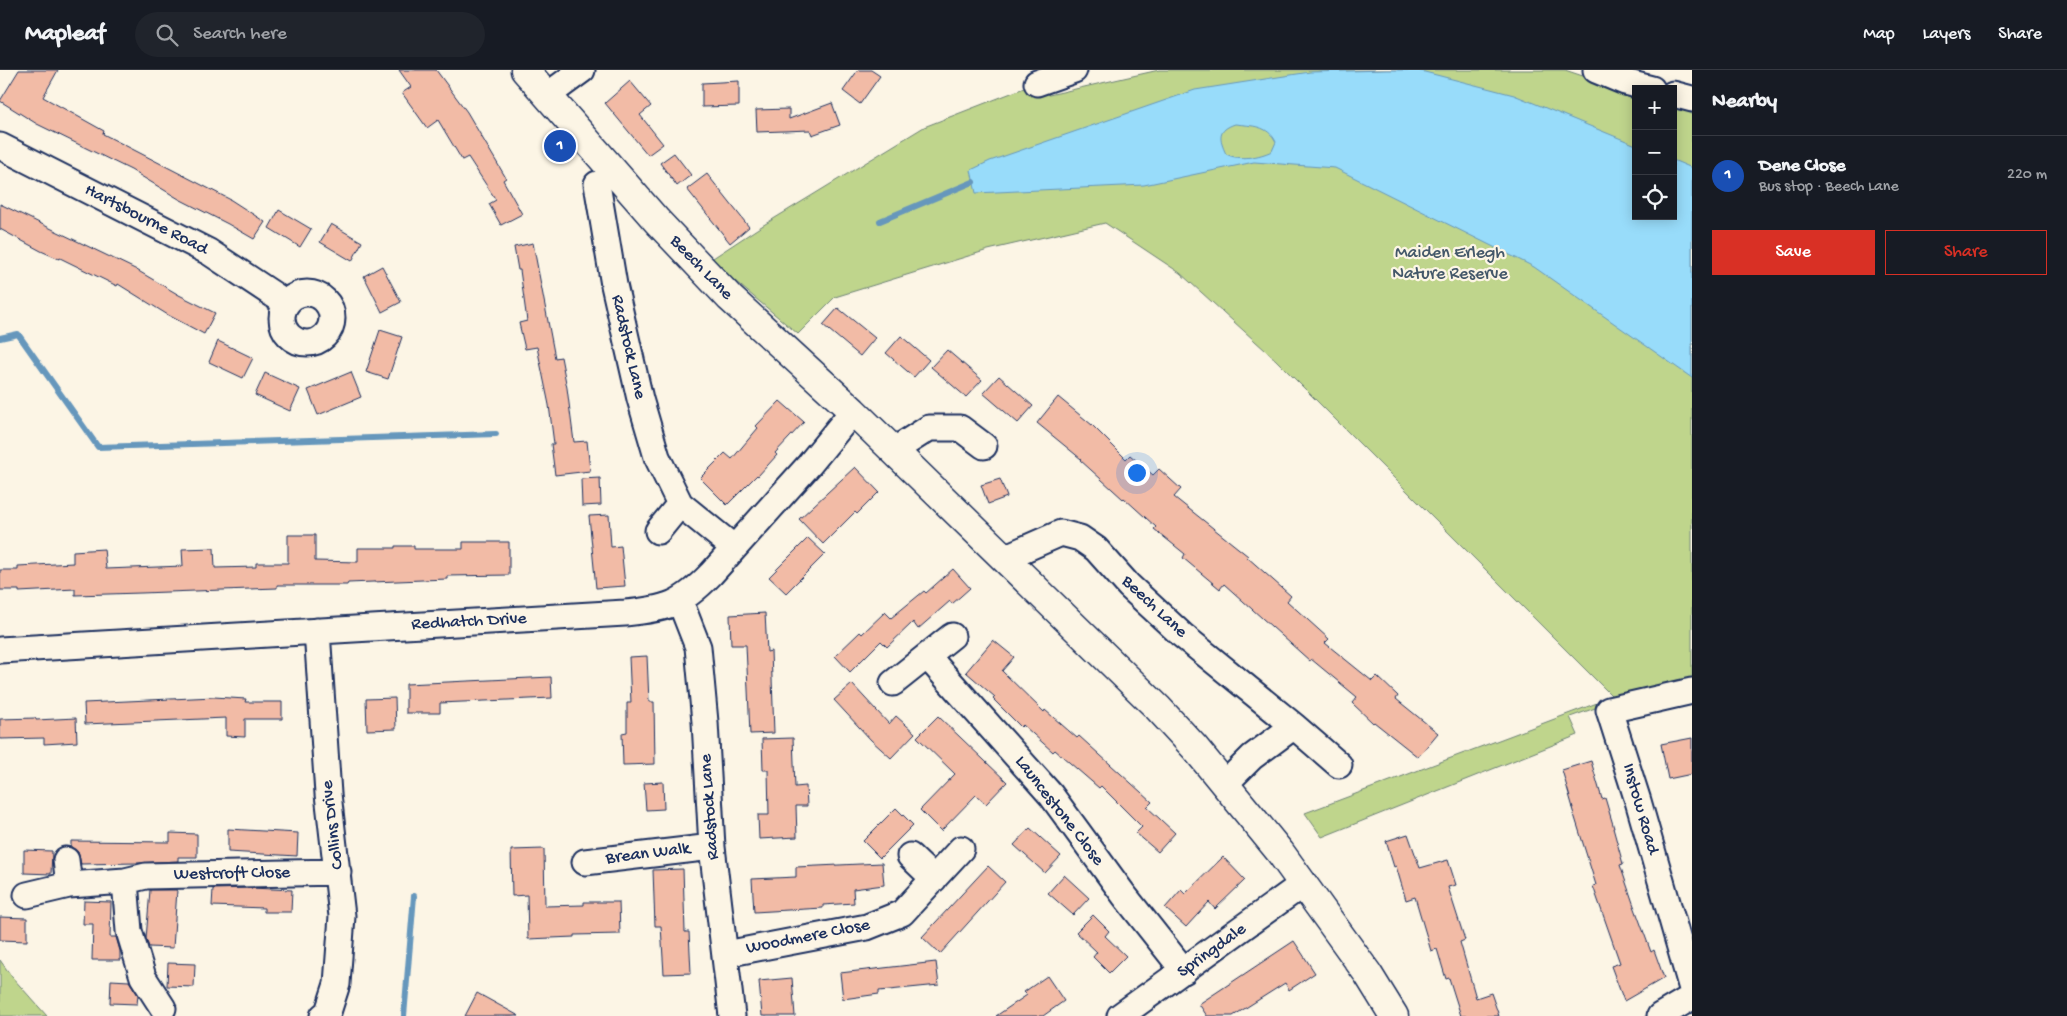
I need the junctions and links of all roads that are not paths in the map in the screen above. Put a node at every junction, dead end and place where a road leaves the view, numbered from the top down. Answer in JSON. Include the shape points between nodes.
{"nodes":[{"id":1,"x":525,"y":70,"type":"edge"},
{"id":2,"x":582,"y":70,"type":"edge"},
{"id":3,"x":1074,"y":70,"type":"edge"},
{"id":4,"x":1596,"y":70,"type":"edge"},
{"id":5,"x":1037,"y":83,"type":"dead end"},
{"id":6,"x":1637,"y":85,"type":"edge"},
{"id":7,"x":548,"y":95,"type":"junction"},
{"id":8,"x":1677,"y":95,"type":"edge"},
{"id":9,"x":1692,"y":99,"type":"edge"},
{"id":10,"x":0,"y":146,"type":"edge"},
{"id":11,"x":597,"y":184,"type":"dead end"},
{"id":12,"x":286,"y":303,"type":"dead end"},
{"id":13,"x":853,"y":411,"type":"junction"},
{"id":14,"x":984,"y":446,"type":"dead end"},
{"id":15,"x":893,"y":451,"type":"junction"},
{"id":16,"x":680,"y":504,"type":"junction"},
{"id":17,"x":658,"y":531,"type":"dead end"},
{"id":18,"x":733,"y":547,"type":"junction"},
{"id":19,"x":1004,"y":558,"type":"junction"},
{"id":20,"x":680,"y":601,"type":"junction"},
{"id":21,"x":317,"y":631,"type":"junction"},
{"id":22,"x":952,"y":636,"type":"dead end"},
{"id":23,"x":0,"y":650,"type":"edge"},
{"id":24,"x":927,"y":656,"type":"junction"},
{"id":25,"x":892,"y":683,"type":"dead end"},
{"id":26,"x":1692,"y":691,"type":"edge"},
{"id":27,"x":1294,"y":726,"type":"junction"},
{"id":28,"x":1339,"y":765,"type":"dead end"},
{"id":29,"x":1225,"y":784,"type":"junction"},
{"id":30,"x":712,"y":847,"type":"junction"},
{"id":31,"x":961,"y":850,"type":"dead end"},
{"id":32,"x":910,"y":856,"type":"dead end"},
{"id":33,"x":66,"y":860,"type":"dead end"},
{"id":34,"x":585,"y":862,"type":"dead end"},
{"id":35,"x":338,"y":872,"type":"junction"},
{"id":36,"x":934,"y":878,"type":"junction"},
{"id":37,"x":125,"y":880,"type":"junction"},
{"id":38,"x":1303,"y":884,"type":"junction"},
{"id":39,"x":69,"y":885,"type":"junction"},
{"id":40,"x":27,"y":895,"type":"dead end"},
{"id":41,"x":726,"y":954,"type":"junction"},
{"id":42,"x":1184,"y":971,"type":"junction"},
{"id":43,"x":1692,"y":989,"type":"edge"},
{"id":44,"x":1692,"y":997,"type":"edge"},
{"id":45,"x":163,"y":1008,"type":"dead end"},
{"id":46,"x":1663,"y":1015,"type":"edge"},
{"id":47,"x":323,"y":1016,"type":"edge"},
{"id":48,"x":732,"y":1016,"type":"edge"},
{"id":49,"x":1120,"y":1016,"type":"edge"},
{"id":50,"x":1394,"y":1016,"type":"edge"}],
"edges":[{"from":1,"to":7,"type":"street","name":"Beech Lane"},
{"from":2,"to":7,"type":"street"},
{"from":3,"to":5,"type":"street"},
{"from":4,"to":6,"type":"street"},
{"from":7,"to":13,"type":"street","name":"Beech Lane","via":[[618,178],[722,291]]},
{"from":8,"to":9,"type":"street"},
{"from":10,"to":12,"type":"street","name":"Hartsbourne Road","via":[[209,252]]},
{"from":11,"to":16,"type":"street","name":"Radstock Lane","via":[[614,285],[640,400],[657,457]]},
{"from":13,"to":15,"type":"street","name":"Beech Lane"},
{"from":13,"to":18,"type":"street","name":"Redhatch Drive","via":[[809,465]]},
{"from":14,"to":15,"type":"street","via":[[960,428],[929,428]]},
{"from":15,"to":19,"type":"street","name":"Beech Lane"},
{"from":16,"to":17,"type":"street"},
{"from":16,"to":18,"type":"street","name":"Radstock Lane"},
{"from":18,"to":20,"type":"street","name":"Redhatch Drive","via":[[695,590]]},
{"from":19,"to":27,"type":"street","name":"Beech Lane","via":[[1061,533],[1080,538],[1096,549],[1129,586],[1182,635]]},
{"from":19,"to":29,"type":"street","name":"Beech Lane","via":[[1158,708]]},
{"from":20,"to":21,"type":"street","name":"Redhatch Drive","via":[[657,610],[625,613]]},
{"from":20,"to":30,"type":"street","name":"Radstock Lane","via":[[698,647]]},
{"from":21,"to":23,"type":"street","name":"Redhatch Drive"},
{"from":21,"to":35,"type":"street","name":"Collins Drive","via":[[328,794]]},
{"from":22,"to":24,"type":"street"},
{"from":24,"to":25,"type":"street"},
{"from":24,"to":42,"type":"street","name":"Launcestone Close","via":[[1051,795]]},
{"from":26,"to":43,"type":"street","name":"Instow Road","via":[[1609,710]]},
{"from":27,"to":28,"type":"street","name":"Beech Lane"},
{"from":27,"to":29,"type":"street","via":[[1252,756]]},
{"from":29,"to":38,"type":"street","name":"Beech Lane"},
{"from":30,"to":34,"type":"street","name":"Brean Walk"},
{"from":30,"to":41,"type":"street","name":"Radstock Lane"},
{"from":31,"to":36,"type":"street","name":"Woodmere Close"},
{"from":32,"to":36,"type":"street"},
{"from":33,"to":39,"type":"street"},
{"from":35,"to":37,"type":"street","name":"Westcroft Close","via":[[146,876]]},
{"from":35,"to":47,"type":"street","name":"Collins Drive","via":[[342,916],[337,984],[328,1012]]},
{"from":36,"to":41,"type":"street","name":"Woodmere Close","via":[[902,913],[867,927]]},
{"from":37,"to":39,"type":"street","name":"Westcroft Close"},
{"from":37,"to":45,"type":"street","via":[[129,931],[143,978]]},
{"from":38,"to":42,"type":"street","name":"Springdale"},
{"from":38,"to":50,"type":"street","name":"Beech Lane"},
{"from":39,"to":40,"type":"street","name":"Westcroft Close"},
{"from":41,"to":48,"type":"street","name":"Radstock Lane"},
{"from":42,"to":49,"type":"street","name":"Springdale"},
{"from":44,"to":46,"type":"street"}]}
